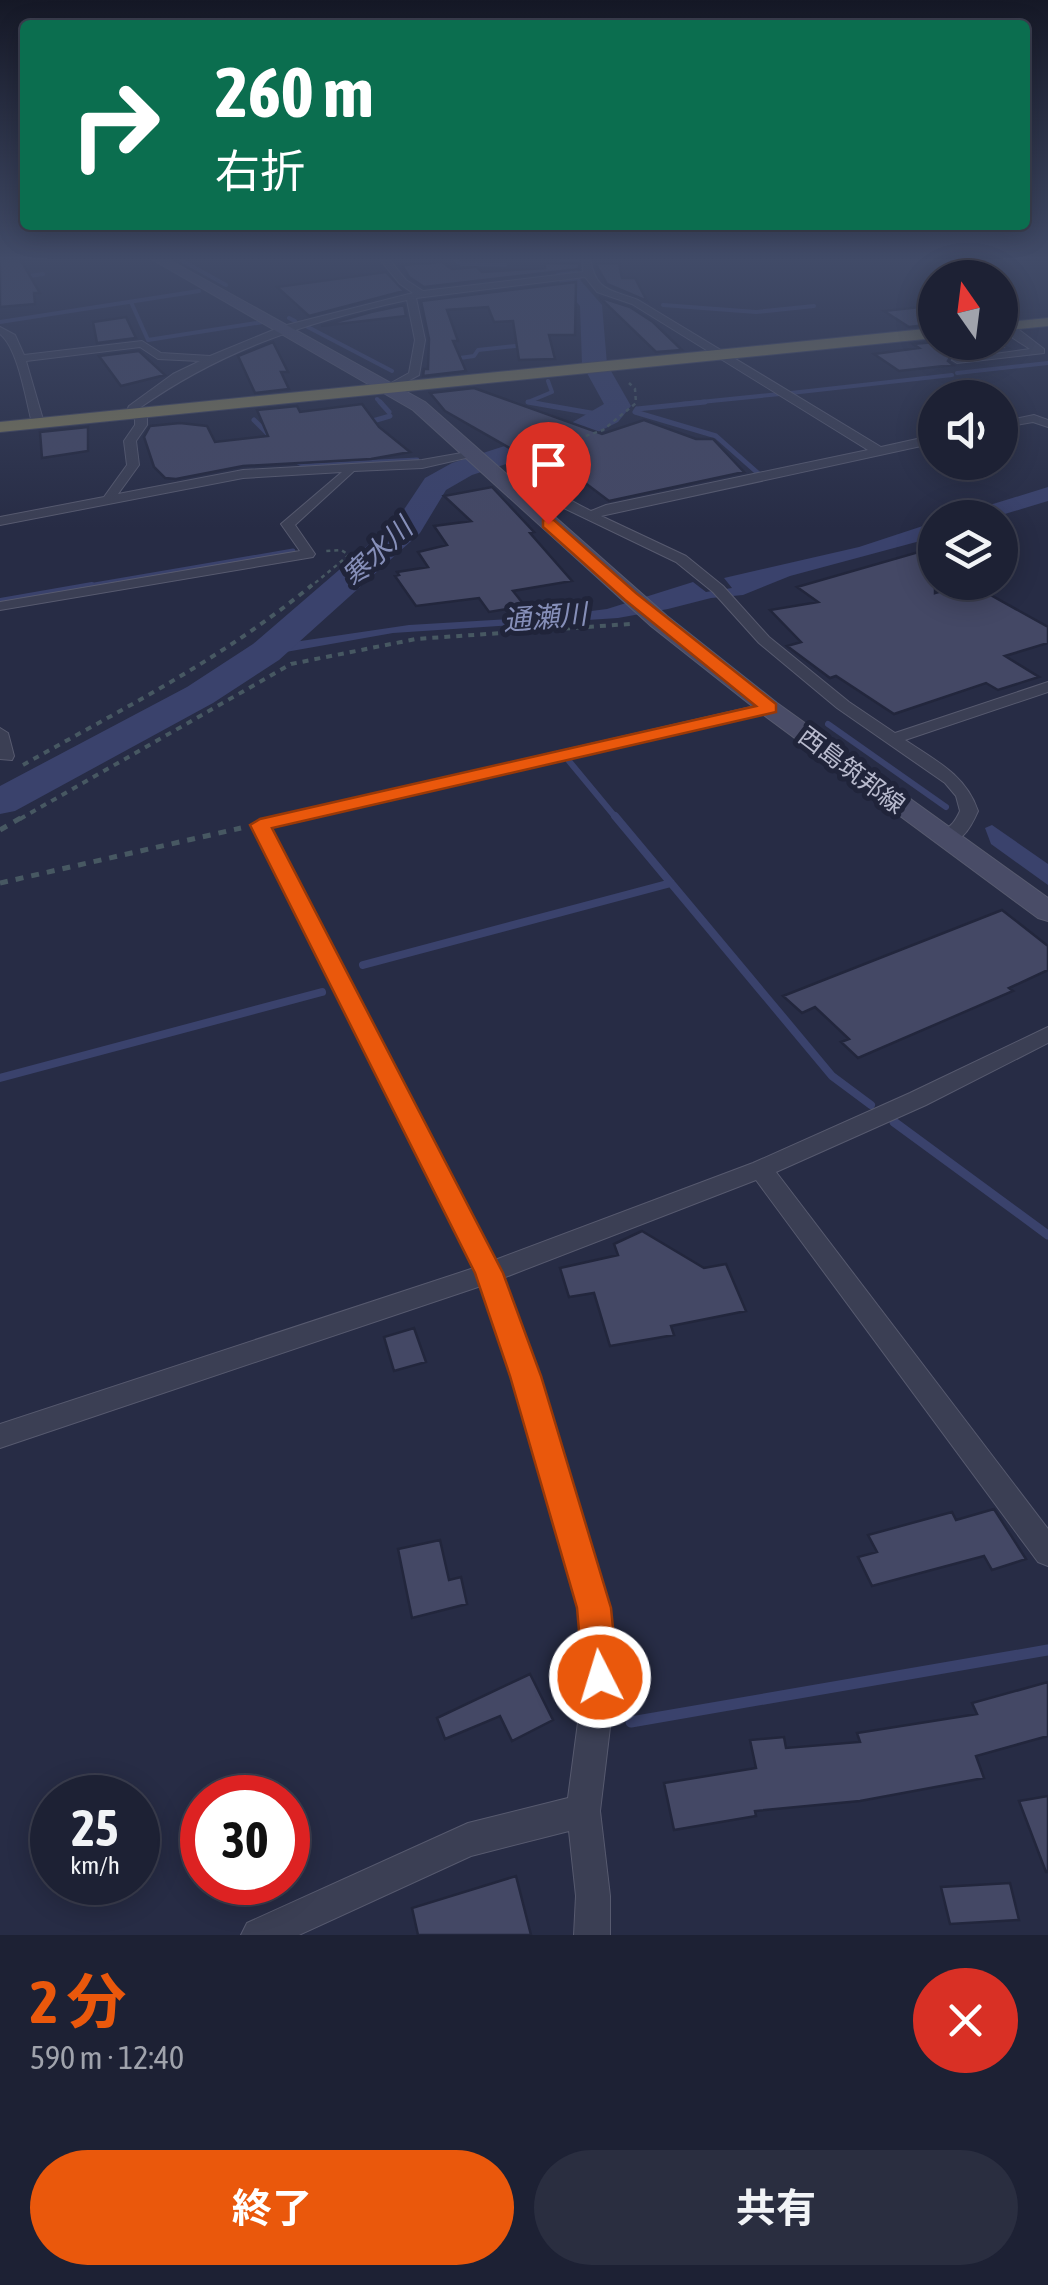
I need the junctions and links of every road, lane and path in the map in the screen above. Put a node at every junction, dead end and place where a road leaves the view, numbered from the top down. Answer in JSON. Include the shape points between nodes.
{"nodes":[{"id":1,"x":15,"y":347,"type":"edge"},
{"id":2,"x":113,"y":347,"type":"edge"},
{"id":3,"x":146,"y":347,"type":"edge"},
{"id":4,"x":237,"y":347,"type":"edge"},
{"id":5,"x":320,"y":347,"type":"edge"},
{"id":6,"x":419,"y":347,"type":"edge"},
{"id":7,"x":711,"y":347,"type":"edge"},
{"id":8,"x":790,"y":347,"type":"edge"},
{"id":9,"x":1044,"y":350,"type":"edge"},
{"id":10,"x":1018,"y":353,"type":"edge"},
{"id":11,"x":722,"y":354,"type":"junction"},
{"id":12,"x":20,"y":358,"type":"junction"},
{"id":13,"x":209,"y":358,"type":"junction"},
{"id":14,"x":610,"y":365,"type":"junction"},
{"id":15,"x":388,"y":387,"type":"junction"},
{"id":16,"x":132,"y":413,"type":"junction"},
{"id":17,"x":1018,"y":421,"type":"edge"},
{"id":18,"x":38,"y":422,"type":"junction"},
{"id":19,"x":1048,"y":424,"type":"edge"},
{"id":20,"x":0,"y":426,"type":"edge"},
{"id":21,"x":918,"y":443,"type":"edge"},
{"id":22,"x":879,"y":451,"type":"junction"},
{"id":23,"x":348,"y":467,"type":"junction"},
{"id":24,"x":488,"y":469,"type":"junction"},
{"id":25,"x":108,"y":500,"type":"junction"},
{"id":26,"x":591,"y":516,"type":"junction"},
{"id":27,"x":0,"y":521,"type":"edge"},
{"id":28,"x":308,"y":554,"type":"junction"},
{"id":29,"x":0,"y":606,"type":"edge"},
{"id":30,"x":656,"y":618,"type":"junction"},
{"id":31,"x":1048,"y":687,"type":"edge"},
{"id":32,"x":770,"y":708,"type":"junction"},
{"id":33,"x":0,"y":733,"type":"edge"},
{"id":34,"x":893,"y":739,"type":"junction"},
{"id":35,"x":6,"y":756,"type":"joint"},
{"id":36,"x":260,"y":825,"type":"junction"},
{"id":37,"x":0,"y":830,"type":"edge"},
{"id":38,"x":944,"y":839,"type":"junction"},
{"id":39,"x":0,"y":883,"type":"edge"},
{"id":40,"x":1048,"y":912,"type":"edge"},
{"id":41,"x":1048,"y":1034,"type":"edge"},
{"id":42,"x":761,"y":1169,"type":"junction"},
{"id":43,"x":489,"y":1273,"type":"junction"},
{"id":44,"x":0,"y":1436,"type":"edge"},
{"id":45,"x":1048,"y":1552,"type":"edge"},
{"id":46,"x":583,"y":1811,"type":"junction"},
{"id":47,"x":259,"y":1935,"type":"edge"},
{"id":48,"x":592,"y":1935,"type":"edge"}],
"edges":[{"from":1,"to":12,"type":"street"},
{"from":2,"to":12,"type":"street"},
{"from":3,"to":13,"type":"street","via":[[158,356]]},
{"from":4,"to":13,"type":"street"},
{"from":5,"to":15,"type":"main road","name":"西島筑邦線"},
{"from":6,"to":15,"type":"street","via":[[414,375]]},
{"from":7,"to":11,"type":"street"},
{"from":8,"to":11,"type":"highway"},
{"from":9,"to":10,"type":"street"},
{"from":11,"to":14,"type":"highway"},
{"from":11,"to":22,"type":"street"},
{"from":12,"to":18,"type":"street"},
{"from":13,"to":16,"type":"street","via":[[171,378]]},
{"from":14,"to":15,"type":"highway"},
{"from":14,"to":24,"type":"path","via":[[635,389],[628,413],[604,430]]},
{"from":15,"to":16,"type":"highway"},
{"from":15,"to":24,"type":"main road","name":"西島筑邦線"},
{"from":16,"to":18,"type":"highway"},
{"from":16,"to":25,"type":"street","via":[[141,416],[130,441],[133,464]]},
{"from":17,"to":19,"type":"street"},
{"from":18,"to":20,"type":"highway"},
{"from":21,"to":22,"type":"street"},
{"from":22,"to":26,"type":"street"},
{"from":23,"to":24,"type":"street"},
{"from":23,"to":25,"type":"street","via":[[243,474]]},
{"from":23,"to":28,"type":"street","via":[[348,474],[288,524]]},
{"from":24,"to":26,"type":"street"},
{"from":24,"to":30,"type":"main road","name":"西島筑邦線"},
{"from":25,"to":27,"type":"street"},
{"from":26,"to":34,"type":"street","via":[[664,549],[843,706]]},
{"from":28,"to":29,"type":"street"},
{"from":28,"to":35,"type":"path","via":[[348,555],[201,666],[31,762],[13,768]]},
{"from":30,"to":32,"type":"main road","name":"西島筑邦線"},
{"from":30,"to":37,"type":"path","via":[[416,639],[291,664]]},
{"from":31,"to":34,"type":"street"},
{"from":32,"to":36,"type":"street"},
{"from":32,"to":38,"type":"main road","name":"西島筑邦線"},
{"from":33,"to":35,"type":"street"},
{"from":34,"to":38,"type":"street","via":[[964,795],[966,821]]},
{"from":36,"to":39,"type":"path"},
{"from":36,"to":43,"type":"street"},
{"from":38,"to":40,"type":"main road","name":"西島筑邦線"},
{"from":41,"to":42,"type":"street"},
{"from":42,"to":43,"type":"street"},
{"from":42,"to":45,"type":"street"},
{"from":43,"to":44,"type":"street"},
{"from":43,"to":46,"type":"street","via":[[594,1608],[600,1677]]},
{"from":46,"to":47,"type":"street","via":[[468,1840]]},
{"from":46,"to":48,"type":"street"}]}
